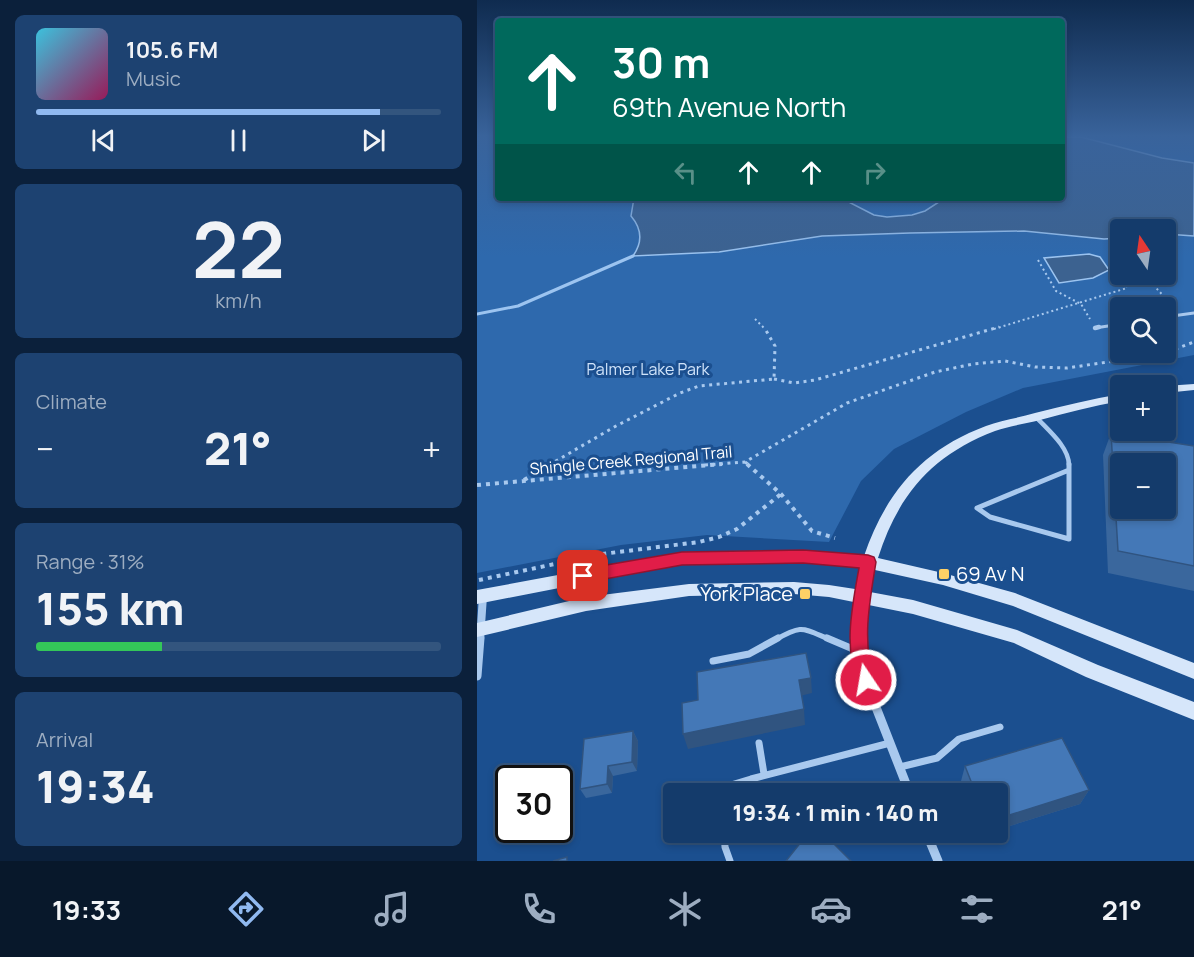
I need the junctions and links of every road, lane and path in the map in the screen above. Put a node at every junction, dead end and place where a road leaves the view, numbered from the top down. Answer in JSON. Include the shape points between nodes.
{"nodes":[{"id":1,"x":1038,"y":260,"type":"dead end"},
{"id":2,"x":1127,"y":285,"type":"edge"},
{"id":3,"x":1153,"y":285,"type":"edge"},
{"id":4,"x":1081,"y":304,"type":"junction"},
{"id":5,"x":1194,"y":313,"type":"edge"},
{"id":6,"x":1182,"y":315,"type":"junction"},
{"id":7,"x":1176,"y":316,"type":"edge"},
{"id":8,"x":755,"y":319,"type":"dead end"},
{"id":9,"x":1110,"y":326,"type":"edge"},
{"id":10,"x":1095,"y":328,"type":"joint"},
{"id":11,"x":1194,"y":342,"type":"edge"},
{"id":12,"x":774,"y":380,"type":"junction"},
{"id":13,"x":1194,"y":387,"type":"edge"},
{"id":14,"x":1176,"y":389,"type":"edge"},
{"id":15,"x":1110,"y":400,"type":"edge"},
{"id":16,"x":1036,"y":417,"type":"junction"},
{"id":17,"x":745,"y":462,"type":"junction"},
{"id":18,"x":1069,"y":470,"type":"junction"},
{"id":19,"x":523,"y":481,"type":"junction"},
{"id":20,"x":477,"y":485,"type":"edge"},
{"id":21,"x":781,"y":494,"type":"junction"},
{"id":22,"x":835,"y":538,"type":"dead end"},
{"id":23,"x":868,"y":562,"type":"junction"},
{"id":24,"x":477,"y":580,"type":"edge"},
{"id":25,"x":861,"y":596,"type":"junction"},
{"id":26,"x":480,"y":597,"type":"edge"},
{"id":27,"x":478,"y":630,"type":"edge"},
{"id":28,"x":860,"y":652,"type":"junction"},
{"id":29,"x":749,"y":654,"type":"junction"},
{"id":30,"x":713,"y":661,"type":"dead end"},
{"id":31,"x":750,"y":663,"type":"edge"},
{"id":32,"x":1194,"y":671,"type":"edge"},
{"id":33,"x":477,"y":676,"type":"edge"},
{"id":34,"x":1194,"y":711,"type":"edge"},
{"id":35,"x":1000,"y":727,"type":"dead end"},
{"id":36,"x":759,"y":743,"type":"dead end"},
{"id":37,"x":890,"y":743,"type":"junction"},
{"id":38,"x":900,"y":767,"type":"junction"},
{"id":39,"x":764,"y":774,"type":"junction"},
{"id":40,"x":737,"y":783,"type":"edge"},
{"id":41,"x":907,"y":783,"type":"edge"},
{"id":42,"x":725,"y":843,"type":"edge"},
{"id":43,"x":931,"y":843,"type":"edge"},
{"id":44,"x":730,"y":861,"type":"edge"},
{"id":45,"x":938,"y":861,"type":"edge"}],
"edges":[{"from":1,"to":4,"type":"path","via":[[1056,291]]},
{"from":2,"to":4,"type":"path"},
{"from":3,"to":6,"type":"path"},
{"from":4,"to":10,"type":"path"},
{"from":4,"to":12,"type":"path","via":[[815,380]]},
{"from":5,"to":6,"type":"lane"},
{"from":6,"to":7,"type":"lane"},
{"from":8,"to":12,"type":"path","via":[[772,334],[776,356]]},
{"from":9,"to":10,"type":"lane"},
{"from":11,"to":17,"type":"path","name":"Shingle Creek Regional Trail","via":[[1162,354],[1067,368],[1005,362],[935,372],[847,403]]},
{"from":12,"to":19,"type":"path","via":[[699,386],[680,393]]},
{"from":13,"to":14,"type":"street"},
{"from":15,"to":16,"type":"street"},
{"from":16,"to":18,"type":"lane","via":[[1060,443],[1069,460]]},
{"from":16,"to":23,"type":"street","via":[[992,428],[921,469],[894,501]]},
{"from":17,"to":19,"type":"path","name":"Shingle Creek Regional Trail"},
{"from":17,"to":21,"type":"path"},
{"from":18,"to":18,"type":"lane","via":[[1069,539],[990,517],[977,508]]},
{"from":19,"to":20,"type":"path","name":"Shingle Creek Regional Trail"},
{"from":21,"to":22,"type":"path","via":[[812,531]]},
{"from":21,"to":24,"type":"path","via":[[737,529],[709,540],[602,554]]},
{"from":23,"to":25,"type":"street"},
{"from":23,"to":26,"type":"street","via":[[803,556],[682,558]]},
{"from":23,"to":32,"type":"street","via":[[1015,600]]},
{"from":25,"to":27,"type":"street","via":[[793,588],[689,590],[586,604]]},
{"from":25,"to":28,"type":"street"},
{"from":25,"to":34,"type":"street","via":[[1017,638]]},
{"from":26,"to":27,"type":"street"},
{"from":27,"to":33,"type":"street"},
{"from":28,"to":29,"type":"lane","via":[[796,628]]},
{"from":28,"to":37,"type":"street","via":[[861,669]]},
{"from":29,"to":30,"type":"lane"},
{"from":29,"to":31,"type":"lane"},
{"from":35,"to":38,"type":"lane","via":[[959,739],[937,758]]},
{"from":36,"to":39,"type":"lane"},
{"from":37,"to":38,"type":"street"},
{"from":37,"to":39,"type":"lane"},
{"from":38,"to":41,"type":"street"},
{"from":39,"to":40,"type":"lane"},
{"from":42,"to":44,"type":"lane"},
{"from":43,"to":45,"type":"street"}]}
